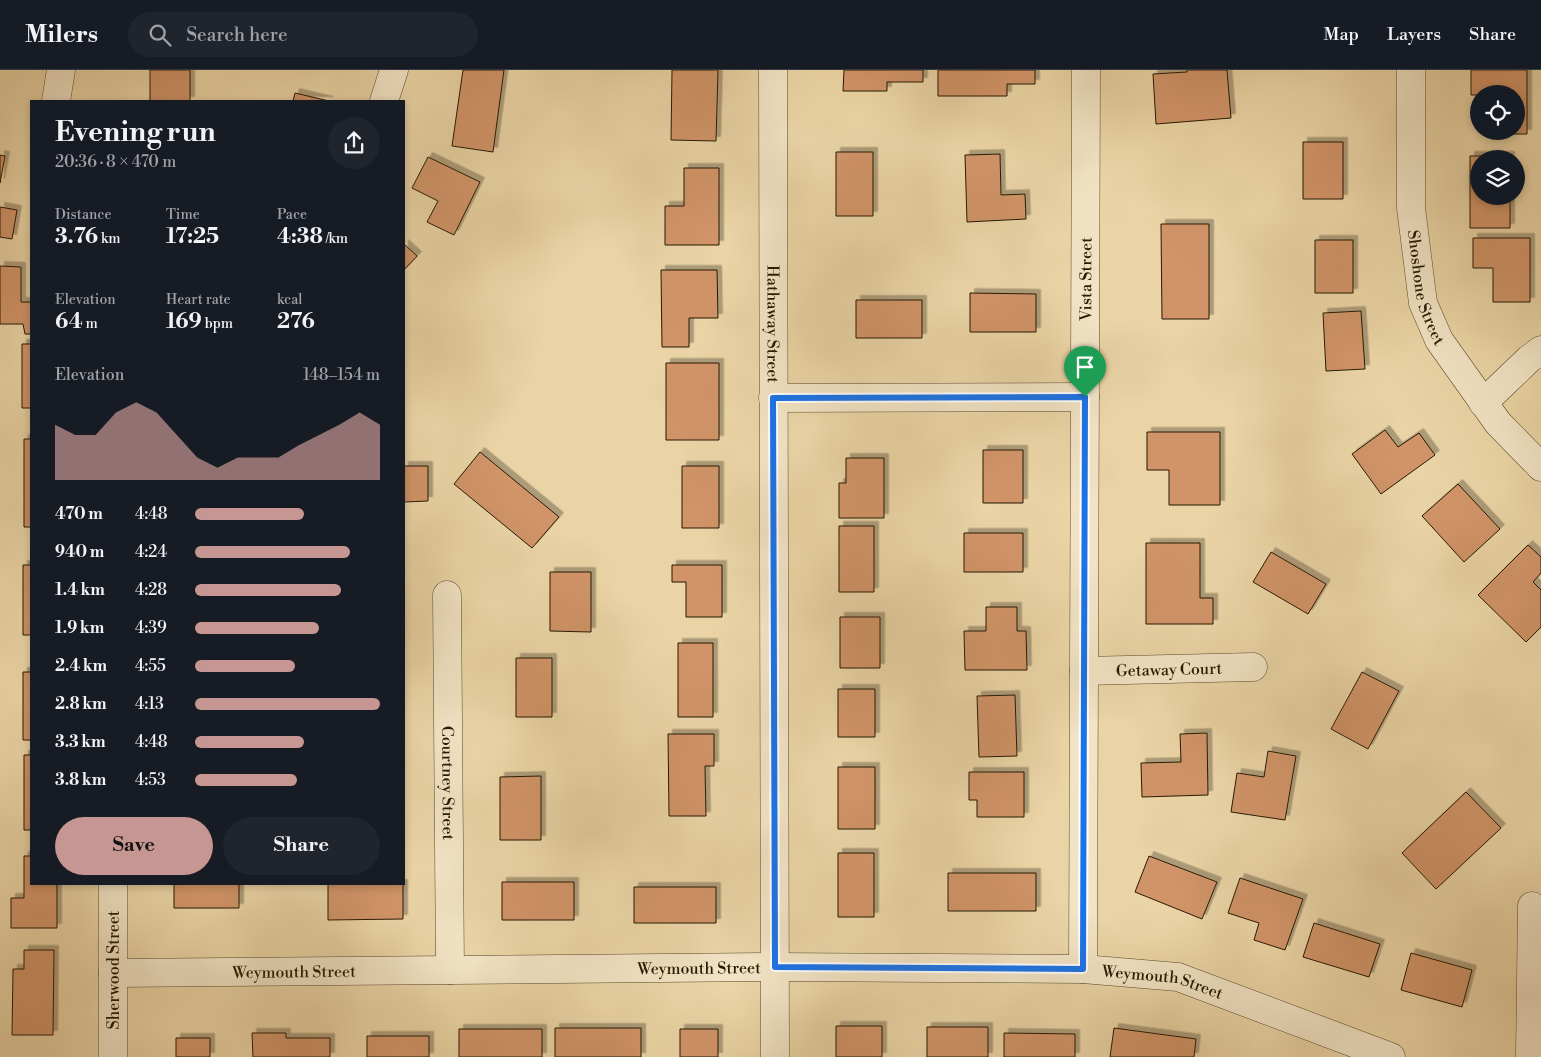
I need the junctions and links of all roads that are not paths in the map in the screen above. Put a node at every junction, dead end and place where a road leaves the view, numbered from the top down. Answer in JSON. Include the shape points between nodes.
{"nodes":[{"id":1,"x":61,"y":70,"type":"edge"},
{"id":2,"x":394,"y":70,"type":"edge"},
{"id":3,"x":773,"y":70,"type":"edge"},
{"id":4,"x":1086,"y":70,"type":"edge"},
{"id":5,"x":1411,"y":70,"type":"edge"},
{"id":6,"x":56,"y":100,"type":"edge"},
{"id":7,"x":384,"y":100,"type":"edge"},
{"id":8,"x":1541,"y":350,"type":"edge"},
{"id":9,"x":1085,"y":397,"type":"junction"},
{"id":10,"x":773,"y":398,"type":"junction"},
{"id":11,"x":1483,"y":402,"type":"junction"},
{"id":12,"x":1541,"y":467,"type":"edge"},
{"id":13,"x":447,"y":595,"type":"dead end"},
{"id":14,"x":1252,"y":667,"type":"dead end"},
{"id":15,"x":1084,"y":671,"type":"junction"},
{"id":16,"x":112,"y":885,"type":"edge"},
{"id":17,"x":1532,"y":906,"type":"dead end"},
{"id":18,"x":775,"y":967,"type":"junction"},
{"id":19,"x":1083,"y":969,"type":"junction"},
{"id":20,"x":450,"y":970,"type":"junction"},
{"id":21,"x":113,"y":973,"type":"junction"},
{"id":22,"x":113,"y":1057,"type":"edge"},
{"id":23,"x":775,"y":1057,"type":"edge"},
{"id":24,"x":1390,"y":1057,"type":"edge"},
{"id":25,"x":1530,"y":1057,"type":"edge"}],
"edges":[{"from":1,"to":6,"type":"street"},
{"from":2,"to":7,"type":"street"},
{"from":3,"to":10,"type":"street","name":"Hathaway Street"},
{"from":4,"to":9,"type":"street","name":"Vista Street"},
{"from":5,"to":11,"type":"street","name":"Shoshone Street","via":[[1411,208],[1423,303],[1438,340]]},
{"from":8,"to":11,"type":"street"},
{"from":9,"to":10,"type":"street"},
{"from":9,"to":15,"type":"street","name":"Vista Street"},
{"from":10,"to":18,"type":"street","name":"Hathaway Street"},
{"from":11,"to":12,"type":"street","name":"Shoshone Street","via":[[1498,423]]},
{"from":13,"to":20,"type":"street","name":"Courtney Street"},
{"from":14,"to":15,"type":"street","name":"Getaway Court"},
{"from":15,"to":19,"type":"street","name":"Vista Street"},
{"from":16,"to":21,"type":"street","name":"Sherwood Street"},
{"from":17,"to":25,"type":"street"},
{"from":18,"to":19,"type":"street","name":"Weymouth Street"},
{"from":18,"to":20,"type":"street","name":"Weymouth Street"},
{"from":18,"to":23,"type":"street","name":"Hathaway Street"},
{"from":19,"to":24,"type":"street","name":"Weymouth Street","via":[[1178,977]]},
{"from":20,"to":21,"type":"street","name":"Weymouth Street"},
{"from":21,"to":22,"type":"street","name":"Sherwood Street"}]}
